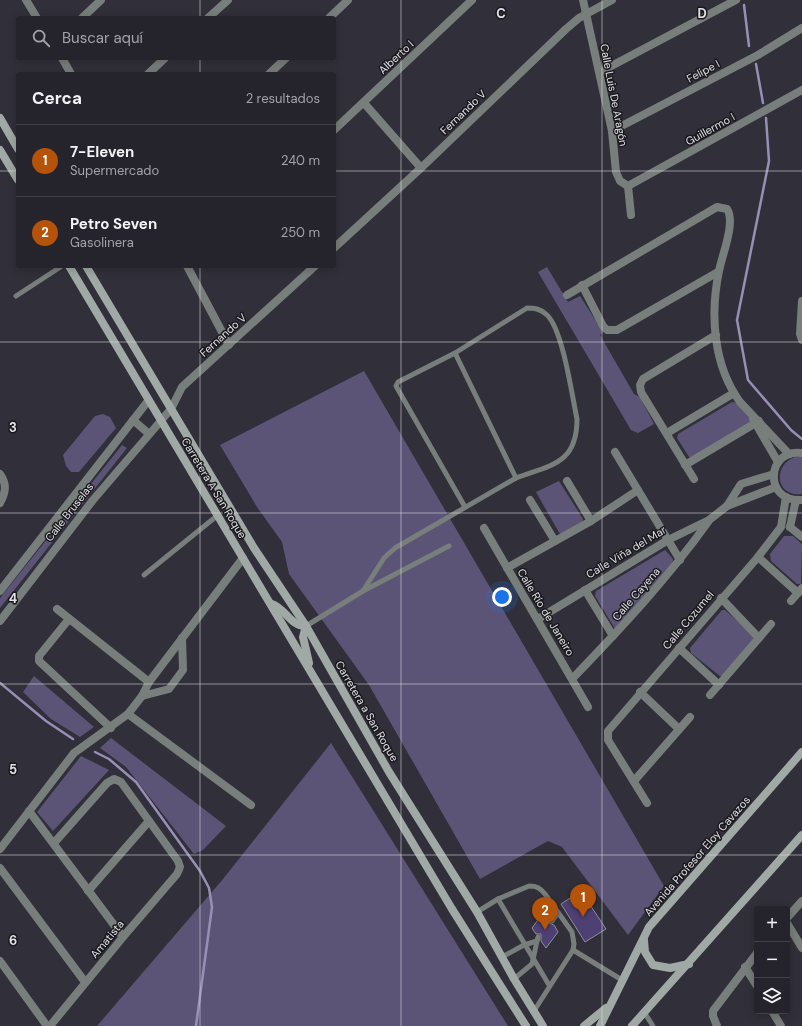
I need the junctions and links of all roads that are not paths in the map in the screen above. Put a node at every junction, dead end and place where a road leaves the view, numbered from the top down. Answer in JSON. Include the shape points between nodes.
{"nodes":[{"id":1,"x":26,"y":0,"type":"edge"},
{"id":2,"x":102,"y":0,"type":"edge"},
{"id":3,"x":228,"y":0,"type":"edge"},
{"id":4,"x":348,"y":0,"type":"edge"},
{"id":5,"x":472,"y":0,"type":"edge"},
{"id":6,"x":583,"y":0,"type":"edge"},
{"id":7,"x":612,"y":0,"type":"edge"},
{"id":8,"x":736,"y":0,"type":"edge"},
{"id":9,"x":586,"y":14,"type":"junction"},
{"id":10,"x":36,"y":16,"type":"edge"},
{"id":11,"x":84,"y":16,"type":"edge"},
{"id":12,"x":210,"y":16,"type":"edge"},
{"id":13,"x":331,"y":16,"type":"edge"},
{"id":14,"x":802,"y":28,"type":"edge"},
{"id":15,"x":63,"y":60,"type":"edge"},
{"id":16,"x":163,"y":60,"type":"edge"},
{"id":17,"x":284,"y":60,"type":"edge"},
{"id":18,"x":70,"y":72,"type":"edge"},
{"id":19,"x":150,"y":72,"type":"edge"},
{"id":20,"x":271,"y":72,"type":"edge"},
{"id":21,"x":600,"y":72,"type":"junction"},
{"id":22,"x":802,"y":90,"type":"edge"},
{"id":23,"x":364,"y":102,"type":"junction"},
{"id":24,"x":0,"y":118,"type":"edge"},
{"id":25,"x":336,"y":128,"type":"edge"},
{"id":26,"x":612,"y":131,"type":"junction"},
{"id":27,"x":16,"y":146,"type":"edge"},
{"id":28,"x":0,"y":150,"type":"edge"},
{"id":29,"x":421,"y":168,"type":"junction"},
{"id":30,"x":16,"y":177,"type":"edge"},
{"id":31,"x":628,"y":186,"type":"junction"},
{"id":32,"x":631,"y":215,"type":"dead end"},
{"id":33,"x":336,"y":246,"type":"edge"},
{"id":34,"x":59,"y":268,"type":"edge"},
{"id":35,"x":70,"y":268,"type":"edge"},
{"id":36,"x":87,"y":268,"type":"edge"},
{"id":37,"x":188,"y":268,"type":"edge"},
{"id":38,"x":313,"y":268,"type":"edge"},
{"id":39,"x":718,"y":272,"type":"junction"},
{"id":40,"x":582,"y":285,"type":"junction"},
{"id":41,"x":567,"y":295,"type":"dead end"},
{"id":42,"x":16,"y":296,"type":"dead end"},
{"id":43,"x":802,"y":302,"type":"edge"},
{"id":44,"x":716,"y":335,"type":"junction"},
{"id":45,"x":801,"y":336,"type":"edge"},
{"id":46,"x":229,"y":344,"type":"junction"},
{"id":47,"x":455,"y":353,"type":"junction"},
{"id":48,"x":734,"y":393,"type":"junction"},
{"id":49,"x":148,"y":401,"type":"junction"},
{"id":50,"x":171,"y":409,"type":"junction"},
{"id":51,"x":133,"y":420,"type":"junction"},
{"id":52,"x":160,"y":420,"type":"junction"},
{"id":53,"x":757,"y":422,"type":"junction"},
{"id":54,"x":148,"y":433,"type":"junction"},
{"id":55,"x":667,"y":433,"type":"junction"},
{"id":56,"x":614,"y":452,"type":"dead end"},
{"id":57,"x":802,"y":452,"type":"edge"},
{"id":58,"x":789,"y":454,"type":"junction"},
{"id":59,"x":778,"y":462,"type":"junction"},
{"id":60,"x":685,"y":465,"type":"junction"},
{"id":61,"x":774,"y":474,"type":"junction"},
{"id":62,"x":2,"y":478,"type":"edge"},
{"id":63,"x":516,"y":478,"type":"junction"},
{"id":64,"x":694,"y":479,"type":"dead end"},
{"id":65,"x":568,"y":481,"type":"dead end"},
{"id":66,"x":776,"y":487,"type":"junction"},
{"id":67,"x":638,"y":490,"type":"junction"},
{"id":68,"x":786,"y":497,"type":"junction"},
{"id":69,"x":530,"y":500,"type":"dead end"},
{"id":70,"x":799,"y":500,"type":"edge"},
{"id":71,"x":0,"y":502,"type":"edge"},
{"id":72,"x":727,"y":506,"type":"junction"},
{"id":73,"x":466,"y":507,"type":"junction"},
{"id":74,"x":218,"y":515,"type":"junction"},
{"id":75,"x":591,"y":520,"type":"junction"},
{"id":76,"x":709,"y":520,"type":"junction"},
{"id":77,"x":781,"y":527,"type":"junction"},
{"id":78,"x":790,"y":527,"type":"junction"},
{"id":79,"x":484,"y":528,"type":"dead end"},
{"id":80,"x":802,"y":537,"type":"edge"},
{"id":81,"x":555,"y":540,"type":"junction"},
{"id":82,"x":668,"y":540,"type":"junction"},
{"id":83,"x":449,"y":546,"type":"dead end"},
{"id":84,"x":758,"y":557,"type":"junction"},
{"id":85,"x":243,"y":558,"type":"junction"},
{"id":86,"x":680,"y":560,"type":"junction"},
{"id":87,"x":507,"y":568,"type":"junction"},
{"id":88,"x":144,"y":575,"type":"dead end"},
{"id":89,"x":363,"y":590,"type":"junction"},
{"id":90,"x":585,"y":590,"type":"junction"},
{"id":91,"x":0,"y":591,"type":"edge"},
{"id":92,"x":800,"y":591,"type":"edge"},
{"id":93,"x":721,"y":598,"type":"junction"},
{"id":94,"x":791,"y":601,"type":"dead end"},
{"id":95,"x":270,"y":603,"type":"junction"},
{"id":96,"x":57,"y":610,"type":"dead end"},
{"id":97,"x":69,"y":619,"type":"junction"},
{"id":98,"x":538,"y":619,"type":"junction"},
{"id":99,"x":0,"y":621,"type":"edge"},
{"id":100,"x":771,"y":624,"type":"dead end"},
{"id":101,"x":306,"y":626,"type":"junction"},
{"id":102,"x":613,"y":636,"type":"junction"},
{"id":103,"x":182,"y":638,"type":"junction"},
{"id":104,"x":759,"y":638,"type":"junction"},
{"id":105,"x":679,"y":648,"type":"junction"},
{"id":106,"x":310,"y":669,"type":"junction"},
{"id":107,"x":573,"y":678,"type":"junction"},
{"id":108,"x":149,"y":682,"type":"junction"},
{"id":109,"x":719,"y":685,"type":"junction"},
{"id":110,"x":640,"y":692,"type":"junction"},
{"id":111,"x":710,"y":695,"type":"dead end"},
{"id":112,"x":142,"y":696,"type":"junction"},
{"id":113,"x":588,"y":707,"type":"dead end"},
{"id":114,"x":128,"y":714,"type":"junction"},
{"id":115,"x":690,"y":717,"type":"dead end"},
{"id":116,"x":111,"y":728,"type":"junction"},
{"id":117,"x":679,"y":729,"type":"junction"},
{"id":118,"x":802,"y":752,"type":"edge"},
{"id":119,"x":634,"y":781,"type":"junction"},
{"id":120,"x":647,"y":803,"type":"dead end"},
{"id":121,"x":251,"y":806,"type":"dead end"},
{"id":122,"x":29,"y":811,"type":"junction"},
{"id":123,"x":149,"y":821,"type":"junction"},
{"id":124,"x":802,"y":835,"type":"edge"},
{"id":125,"x":54,"y":843,"type":"junction"},
{"id":126,"x":0,"y":849,"type":"edge"},
{"id":127,"x":0,"y":868,"type":"edge"},
{"id":128,"x":88,"y":891,"type":"junction"},
{"id":129,"x":498,"y":899,"type":"junction"},
{"id":130,"x":802,"y":901,"type":"edge"},
{"id":131,"x":477,"y":912,"type":"junction"},
{"id":132,"x":558,"y":914,"type":"junction"},
{"id":133,"x":790,"y":915,"type":"edge"},
{"id":134,"x":552,"y":921,"type":"dead end"},
{"id":135,"x":790,"y":928,"type":"edge"},
{"id":136,"x":123,"y":937,"type":"junction"},
{"id":137,"x":644,"y":940,"type":"junction"},
{"id":138,"x":524,"y":945,"type":"junction"},
{"id":139,"x":802,"y":948,"type":"edge"},
{"id":140,"x":573,"y":950,"type":"junction"},
{"id":141,"x":754,"y":956,"type":"edge"},
{"id":142,"x":502,"y":957,"type":"junction"},
{"id":143,"x":534,"y":959,"type":"junction"},
{"id":144,"x":0,"y":961,"type":"edge"},
{"id":145,"x":689,"y":964,"type":"junction"},
{"id":146,"x":745,"y":967,"type":"junction"},
{"id":147,"x":514,"y":979,"type":"junction"},
{"id":148,"x":622,"y":980,"type":"junction"},
{"id":149,"x":754,"y":981,"type":"edge"},
{"id":150,"x":85,"y":982,"type":"junction"},
{"id":151,"x":549,"y":985,"type":"junction"},
{"id":152,"x":610,"y":1005,"type":"junction"},
{"id":153,"x":534,"y":1011,"type":"junction"},
{"id":154,"x":644,"y":1012,"type":"junction"},
{"id":155,"x":774,"y":1014,"type":"edge"},
{"id":156,"x":541,"y":1024,"type":"edge"},
{"id":157,"x":47,"y":1026,"type":"edge"},
{"id":158,"x":50,"y":1026,"type":"edge"},
{"id":159,"x":526,"y":1026,"type":"edge"},
{"id":160,"x":549,"y":1026,"type":"edge"},
{"id":161,"x":584,"y":1026,"type":"edge"},
{"id":162,"x":600,"y":1026,"type":"edge"},
{"id":163,"x":632,"y":1026,"type":"edge"},
{"id":164,"x":653,"y":1026,"type":"edge"},
{"id":165,"x":717,"y":1026,"type":"edge"},
{"id":166,"x":781,"y":1026,"type":"edge"}],
"edges":[{"from":1,"to":10,"type":"street"},
{"from":2,"to":11,"type":"street"},
{"from":3,"to":12,"type":"street"},
{"from":4,"to":13,"type":"street"},
{"from":5,"to":23,"type":"street","name":"Alberto I"},
{"from":6,"to":9,"type":"street","name":"Calle Luis De Aragón"},
{"from":7,"to":9,"type":"street","name":"Fernando V"},
{"from":8,"to":21,"type":"street"},
{"from":9,"to":21,"type":"street","name":"Calle Luis De Aragón"},
{"from":9,"to":29,"type":"street","name":"Fernando V","via":[[566,29]]},
{"from":14,"to":26,"type":"street","name":"Felipe I","via":[[758,55]]},
{"from":15,"to":18,"type":"street"},
{"from":16,"to":19,"type":"street"},
{"from":17,"to":20,"type":"street"},
{"from":21,"to":26,"type":"street","name":"Calle Luis De Aragón"},
{"from":22,"to":31,"type":"street","name":"Guillermo I"},
{"from":23,"to":25,"type":"street","name":"Alberto I"},
{"from":23,"to":29,"type":"street"},
{"from":24,"to":27,"type":"main road"},
{"from":26,"to":31,"type":"street","name":"Calle Luis De Aragón","via":[[616,172],[620,180]]},
{"from":28,"to":30,"type":"main road"},
{"from":29,"to":33,"type":"street","name":"Fernando V"},
{"from":31,"to":32,"type":"street"},
{"from":34,"to":42,"type":"lane"},
{"from":35,"to":49,"type":"main road","name":"Carretera A San Roque"},
{"from":36,"to":50,"type":"main road"},
{"from":37,"to":46,"type":"street"},
{"from":38,"to":46,"type":"street","name":"Fernando V"},
{"from":39,"to":40,"type":"street","via":[[612,331],[603,326]]},
{"from":39,"to":40,"type":"street","via":[[731,220],[727,209],[717,207]]},
{"from":39,"to":44,"type":"street","via":[[714,317]]},
{"from":40,"to":41,"type":"street"},
{"from":43,"to":45,"type":"street"},
{"from":44,"to":48,"type":"street","via":[[721,367]]},
{"from":44,"to":55,"type":"street","via":[[641,381],[640,389]]},
{"from":46,"to":50,"type":"street","name":"Fernando V","via":[[182,387]]},
{"from":47,"to":63,"type":"lane"},
{"from":47,"to":63,"type":"lane","via":[[527,308],[542,311],[556,327],[577,420],[575,440],[572,448],[559,462]]},
{"from":47,"to":73,"type":"lane","via":[[398,382],[396,388]]},
{"from":48,"to":53,"type":"street"},
{"from":48,"to":55,"type":"street"},
{"from":49,"to":51,"type":"street","name":"Calle Bruselas"},
{"from":49,"to":52,"type":"main road","name":"Carretera A San Roque"},
{"from":50,"to":52,"type":"street","name":"Fernando V"},
{"from":50,"to":101,"type":"main road","name":"Carretera a San Roque","via":[[254,548]]},
{"from":51,"to":54,"type":"street"},
{"from":51,"to":91,"type":"street","name":"Calle Bruselas"},
{"from":52,"to":54,"type":"street","name":"Calle Bruselas"},
{"from":52,"to":74,"type":"main road","name":"Carretera A San Roque"},
{"from":53,"to":58,"type":"street"},
{"from":53,"to":59,"type":"street"},
{"from":53,"to":60,"type":"street"},
{"from":54,"to":99,"type":"street","name":"Calle Bruselas"},
{"from":55,"to":60,"type":"street"},
{"from":56,"to":67,"type":"street"},
{"from":57,"to":58,"type":"street"},
{"from":58,"to":59,"type":"street"},
{"from":59,"to":61,"type":"street"},
{"from":60,"to":64,"type":"street"},
{"from":61,"to":66,"type":"street"},
{"from":61,"to":72,"type":"street","name":"Calle Viña del Mar","via":[[741,484]]},
{"from":62,"to":71,"type":"street","via":[[6,488]]},
{"from":63,"to":73,"type":"lane"},
{"from":65,"to":75,"type":"street"},
{"from":66,"to":68,"type":"street"},
{"from":66,"to":72,"type":"street","name":"Calle Viña del Mar"},
{"from":67,"to":75,"type":"street"},
{"from":67,"to":82,"type":"street"},
{"from":68,"to":70,"type":"street"},
{"from":68,"to":77,"type":"street","name":"Calle Cozumel"},
{"from":69,"to":81,"type":"street"},
{"from":70,"to":78,"type":"street"},
{"from":72,"to":76,"type":"street","name":"Calle Viña del Mar"},
{"from":73,"to":89,"type":"lane","via":[[388,553]]},
{"from":74,"to":85,"type":"main road","name":"Carretera A San Roque"},
{"from":74,"to":88,"type":"lane"},
{"from":75,"to":81,"type":"street"},
{"from":76,"to":82,"type":"street","name":"Calle Viña del Mar"},
{"from":76,"to":86,"type":"street","name":"Calle Cayena"},
{"from":77,"to":78,"type":"street"},
{"from":77,"to":84,"type":"street","name":"Calle Cozumel"},
{"from":78,"to":80,"type":"street"},
{"from":79,"to":87,"type":"street","name":"Calle Río de Janeiro"},
{"from":81,"to":87,"type":"street"},
{"from":82,"to":86,"type":"street"},
{"from":82,"to":90,"type":"street","name":"Calle Viña del Mar"},
{"from":83,"to":89,"type":"lane"},
{"from":84,"to":92,"type":"street"},
{"from":84,"to":93,"type":"street","name":"Calle Cozumel"},
{"from":85,"to":95,"type":"main road","name":"Carretera A San Roque"},
{"from":85,"to":103,"type":"street"},
{"from":86,"to":102,"type":"street","name":"Calle Cayena"},
{"from":87,"to":98,"type":"street","name":"Calle Río de Janeiro"},
{"from":89,"to":101,"type":"lane"},
{"from":90,"to":98,"type":"street","name":"Calle Viña del Mar"},
{"from":90,"to":102,"type":"street"},
{"from":92,"to":94,"type":"street"},
{"from":93,"to":104,"type":"street"},
{"from":93,"to":105,"type":"street","name":"Calle Cozumel"},
{"from":95,"to":101,"type":"main road","via":[[296,624]]},
{"from":95,"to":106,"type":"main road","name":"Carretera A San Roque"},
{"from":96,"to":97,"type":"street"},
{"from":97,"to":108,"type":"street"},
{"from":97,"to":116,"type":"street","via":[[39,656],[39,661]]},
{"from":98,"to":107,"type":"street","name":"Calle Río de Janeiro"},
{"from":100,"to":104,"type":"street"},
{"from":101,"to":106,"type":"main road","via":[[303,638]]},
{"from":101,"to":131,"type":"main road","name":"Carretera a San Roque","via":[[389,772]]},
{"from":102,"to":107,"type":"street","name":"Calle Cayena"},
{"from":103,"to":108,"type":"street"},
{"from":103,"to":112,"type":"street","via":[[183,670],[169,689]]},
{"from":104,"to":109,"type":"street"},
{"from":105,"to":109,"type":"street"},
{"from":105,"to":110,"type":"street","name":"Calle Cozumel"},
{"from":106,"to":159,"type":"main road","name":"Carretera A San Roque","via":[[452,909]]},
{"from":107,"to":113,"type":"street","name":"Calle Río de Janeiro"},
{"from":108,"to":112,"type":"street"},
{"from":109,"to":111,"type":"street"},
{"from":110,"to":117,"type":"street"},
{"from":110,"to":119,"type":"street","name":"Calle Cozumel","via":[[607,734],[608,740]]},
{"from":112,"to":114,"type":"street"},
{"from":114,"to":116,"type":"street"},
{"from":114,"to":121,"type":"street"},
{"from":115,"to":117,"type":"street"},
{"from":116,"to":122,"type":"street","via":[[74,753]]},
{"from":117,"to":119,"type":"street"},
{"from":118,"to":137,"type":"main road","name":"Avenida Profesor Eloy Cavazos","via":[[659,915],[649,927]]},
{"from":119,"to":120,"type":"street"},
{"from":122,"to":125,"type":"street"},
{"from":122,"to":126,"type":"street"},
{"from":123,"to":125,"type":"street","via":[[121,782],[114,779],[107,783]]},
{"from":123,"to":128,"type":"street"},
{"from":123,"to":136,"type":"street","name":"Amatista","via":[[180,867],[177,874]]},
{"from":124,"to":145,"type":"main road"},
{"from":125,"to":128,"type":"street"},
{"from":127,"to":150,"type":"street"},
{"from":128,"to":136,"type":"street"},
{"from":129,"to":131,"type":"lane"},
{"from":129,"to":132,"type":"lane","via":[[534,886],[542,890]]},
{"from":129,"to":138,"type":"lane"},
{"from":130,"to":133,"type":"street"},
{"from":131,"to":142,"type":"main road","name":"Carretera a San Roque"},
{"from":132,"to":134,"type":"lane"},
{"from":132,"to":140,"type":"lane","via":[[572,932]]},
{"from":135,"to":139,"type":"street"},
{"from":136,"to":150,"type":"street","name":"Amatista"},
{"from":137,"to":145,"type":"main road","via":[[645,952],[653,965],[670,968]]},
{"from":137,"to":148,"type":"main road","name":"Avenida Profesor Eloy Cavazos"},
{"from":138,"to":142,"type":"lane"},
{"from":138,"to":143,"type":"lane"},
{"from":138,"to":143,"type":"lane","via":[[538,939]]},
{"from":140,"to":148,"type":"lane"},
{"from":140,"to":151,"type":"lane"},
{"from":141,"to":146,"type":"street"},
{"from":142,"to":147,"type":"main road","name":"Carretera a San Roque"},
{"from":143,"to":147,"type":"lane","via":[[527,969]]},
{"from":143,"to":151,"type":"lane"},
{"from":144,"to":157,"type":"street"},
{"from":145,"to":154,"type":"main road"},
{"from":146,"to":149,"type":"street"},
{"from":146,"to":165,"type":"street","via":[[713,1011]]},
{"from":147,"to":153,"type":"main road","name":"Carretera a San Roque"},
{"from":148,"to":152,"type":"main road","name":"Avenida Profesor Eloy Cavazos"},
{"from":150,"to":158,"type":"street","name":"Amatista"},
{"from":151,"to":153,"type":"lane"},
{"from":152,"to":161,"type":"main road"},
{"from":152,"to":162,"type":"main road","name":"Avenida Profesor Eloy Cavazos"},
{"from":153,"to":156,"type":"main road","name":"Carretera a San Roque"},
{"from":154,"to":163,"type":"main road"},
{"from":154,"to":164,"type":"lane"},
{"from":155,"to":166,"type":"street"},
{"from":156,"to":160,"type":"main road"}]}
